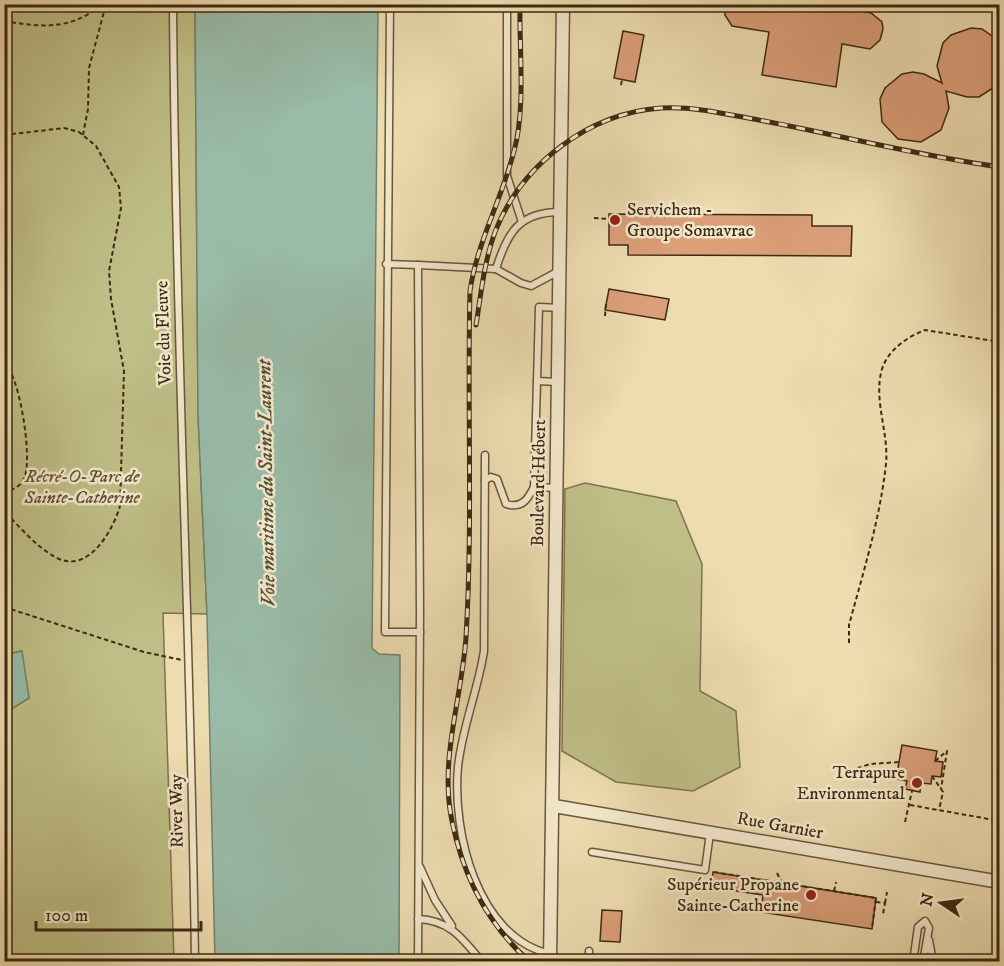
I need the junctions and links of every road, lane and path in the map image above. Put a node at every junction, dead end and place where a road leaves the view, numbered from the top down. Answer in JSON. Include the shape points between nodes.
{"nodes":[{"id":1,"x":14,"y":4,"type":"edge"},
{"id":2,"x":101,"y":4,"type":"edge"},
{"id":3,"x":106,"y":4,"type":"edge"},
{"id":4,"x":173,"y":4,"type":"edge"},
{"id":5,"x":390,"y":4,"type":"edge"},
{"id":6,"x":507,"y":4,"type":"edge"},
{"id":7,"x":563,"y":4,"type":"edge"},
{"id":8,"x":4,"y":20,"type":"edge"},
{"id":9,"x":622,"y":80,"type":"dead end"},
{"id":10,"x":621,"y":85,"type":"dead end"},
{"id":11,"x":4,"y":135,"type":"edge"},
{"id":12,"x":83,"y":135,"type":"junction"},
{"id":13,"x":4,"y":156,"type":"edge"},
{"id":14,"x":4,"y":181,"type":"edge"},
{"id":15,"x":560,"y":212,"type":"junction"},
{"id":16,"x":594,"y":218,"type":"dead end"},
{"id":17,"x":609,"y":219,"type":"dead end"},
{"id":18,"x":522,"y":222,"type":"junction"},
{"id":19,"x":386,"y":264,"type":"junction"},
{"id":20,"x":418,"y":265,"type":"junction"},
{"id":21,"x":496,"y":269,"type":"junction"},
{"id":22,"x":560,"y":271,"type":"junction"},
{"id":23,"x":606,"y":304,"type":"dead end"},
{"id":24,"x":560,"y":308,"type":"junction"},
{"id":25,"x":605,"y":316,"type":"dead end"},
{"id":26,"x":999,"y":342,"type":"edge"},
{"id":27,"x":4,"y":363,"type":"edge"},
{"id":28,"x":537,"y":381,"type":"junction"},
{"id":29,"x":559,"y":382,"type":"junction"},
{"id":30,"x":485,"y":455,"type":"dead end"},
{"id":31,"x":485,"y":480,"type":"junction"},
{"id":32,"x":534,"y":486,"type":"junction"},
{"id":33,"x":557,"y":488,"type":"junction"},
{"id":34,"x":4,"y":493,"type":"edge"},
{"id":35,"x":4,"y":511,"type":"edge"},
{"id":36,"x":4,"y":607,"type":"edge"},
{"id":37,"x":420,"y":632,"type":"junction"},
{"id":38,"x":849,"y":643,"type":"dead end"},
{"id":39,"x":190,"y":660,"type":"junction"},
{"id":40,"x":935,"y":761,"type":"dead end"},
{"id":41,"x":900,"y":762,"type":"dead end"},
{"id":42,"x":843,"y":772,"type":"dead end"},
{"id":43,"x":932,"y":776,"type":"dead end"},
{"id":44,"x":941,"y":789,"type":"junction"},
{"id":45,"x":912,"y":791,"type":"dead end"},
{"id":46,"x":910,"y":805,"type":"junction"},
{"id":47,"x":554,"y":806,"type":"junction"},
{"id":48,"x":939,"y":810,"type":"junction"},
{"id":49,"x":999,"y":821,"type":"edge"},
{"id":50,"x":905,"y":822,"type":"dead end"},
{"id":51,"x":710,"y":832,"type":"junction"},
{"id":52,"x":592,"y":852,"type":"dead end"},
{"id":53,"x":418,"y":859,"type":"junction"},
{"id":54,"x":713,"y":872,"type":"dead end"},
{"id":55,"x":777,"y":873,"type":"dead end"},
{"id":56,"x":836,"y":882,"type":"dead end"},
{"id":57,"x":999,"y":882,"type":"edge"},
{"id":58,"x":782,"y":883,"type":"junction"},
{"id":59,"x":834,"y":891,"type":"junction"},
{"id":60,"x":888,"y":892,"type":"dead end"},
{"id":61,"x":876,"y":902,"type":"junction"},
{"id":62,"x":885,"y":903,"type":"junction"},
{"id":63,"x":883,"y":914,"type":"dead end"},
{"id":64,"x":418,"y":919,"type":"junction"},
{"id":65,"x":872,"y":928,"type":"dead end"},
{"id":66,"x":454,"y":929,"type":"junction"},
{"id":67,"x":928,"y":937,"type":"junction"},
{"id":68,"x":589,"y":951,"type":"dead end"},
{"id":69,"x":550,"y":958,"type":"edge"},
{"id":70,"x":913,"y":960,"type":"edge"},
{"id":71,"x":925,"y":961,"type":"edge"},
{"id":72,"x":195,"y":962,"type":"edge"},
{"id":73,"x":418,"y":962,"type":"edge"},
{"id":74,"x":482,"y":962,"type":"edge"},
{"id":75,"x":589,"y":962,"type":"edge"},
{"id":76,"x":898,"y":962,"type":"edge"},
{"id":77,"x":933,"y":962,"type":"edge"}],
"edges":[{"from":1,"to":8,"type":"path"},
{"from":2,"to":8,"type":"path","via":[[85,17],[57,25],[42,27]]},
{"from":3,"to":12,"type":"path","via":[[89,68]]},
{"from":4,"to":39,"type":"lane","name":"Voie du Fleuve","via":[[176,240]]},
{"from":5,"to":19,"type":"lane"},
{"from":6,"to":18,"type":"lane","via":[[507,176]]},
{"from":7,"to":15,"type":"street","name":"Boulevard Hébert"},
{"from":9,"to":10,"type":"path"},
{"from":11,"to":12,"type":"path","via":[[64,128]]},
{"from":12,"to":35,"type":"path","via":[[96,146],[121,198],[109,271],[124,371],[120,506],[99,547],[71,561],[56,558],[39,546]]},
{"from":13,"to":14,"type":"path"},
{"from":15,"to":18,"type":"lane","via":[[533,214]]},
{"from":15,"to":22,"type":"street","name":"Boulevard Hébert"},
{"from":16,"to":17,"type":"path"},
{"from":18,"to":21,"type":"lane","via":[[502,247]]},
{"from":19,"to":20,"type":"lane"},
{"from":19,"to":37,"type":"lane","via":[[385,632]]},
{"from":20,"to":21,"type":"lane"},
{"from":20,"to":37,"type":"lane"},
{"from":21,"to":22,"type":"lane","via":[[531,286]]},
{"from":22,"to":24,"type":"street","name":"Boulevard Hébert"},
{"from":23,"to":25,"type":"path"},
{"from":24,"to":28,"type":"lane","via":[[539,307]]},
{"from":24,"to":29,"type":"street","name":"Boulevard Hébert"},
{"from":26,"to":38,"type":"path","via":[[924,330],[892,351],[883,367],[879,383],[886,463],[849,625]]},
{"from":27,"to":34,"type":"path","via":[[16,381],[27,469],[21,484]]},
{"from":28,"to":29,"type":"lane"},
{"from":28,"to":32,"type":"lane"},
{"from":29,"to":33,"type":"street","name":"Boulevard Hébert"},
{"from":30,"to":31,"type":"lane"},
{"from":31,"to":32,"type":"lane","via":[[497,479],[502,499],[512,506],[528,500]]},
{"from":31,"to":69,"type":"lane","via":[[484,651],[458,768],[459,825],[465,853],[486,903],[520,941]]},
{"from":32,"to":33,"type":"lane"},
{"from":33,"to":47,"type":"street","name":"Boulevard Hébert"},
{"from":36,"to":39,"type":"path","via":[[166,658]]},
{"from":37,"to":53,"type":"lane"},
{"from":39,"to":72,"type":"lane","name":"River Way"},
{"from":40,"to":44,"type":"path","via":[[947,752]]},
{"from":41,"to":42,"type":"path","via":[[870,764]]},
{"from":43,"to":44,"type":"path"},
{"from":44,"to":48,"type":"path"},
{"from":45,"to":46,"type":"path"},
{"from":46,"to":48,"type":"path"},
{"from":46,"to":50,"type":"path"},
{"from":47,"to":51,"type":"street","name":"Rue Garnier"},
{"from":47,"to":69,"type":"street","name":"Boulevard Hébert"},
{"from":48,"to":49,"type":"path"},
{"from":51,"to":52,"type":"lane","via":[[705,870]]},
{"from":51,"to":57,"type":"street","name":"Rue Garnier"},
{"from":53,"to":64,"type":"lane"},
{"from":53,"to":66,"type":"lane","via":[[435,900]]},
{"from":54,"to":58,"type":"path"},
{"from":55,"to":58,"type":"path"},
{"from":56,"to":59,"type":"path"},
{"from":58,"to":59,"type":"path"},
{"from":59,"to":61,"type":"path","via":[[876,898]]},
{"from":60,"to":62,"type":"path"},
{"from":61,"to":62,"type":"path"},
{"from":61,"to":65,"type":"path"},
{"from":62,"to":63,"type":"path"},
{"from":64,"to":66,"type":"lane","via":[[437,921]]},
{"from":64,"to":73,"type":"lane"},
{"from":66,"to":74,"type":"lane"},
{"from":67,"to":70,"type":"lane","via":[[925,921],[918,927]]},
{"from":67,"to":71,"type":"lane"},
{"from":67,"to":77,"type":"lane"},
{"from":68,"to":75,"type":"lane"},
{"from":70,"to":71,"type":"lane"},
{"from":70,"to":76,"type":"lane"}]}
